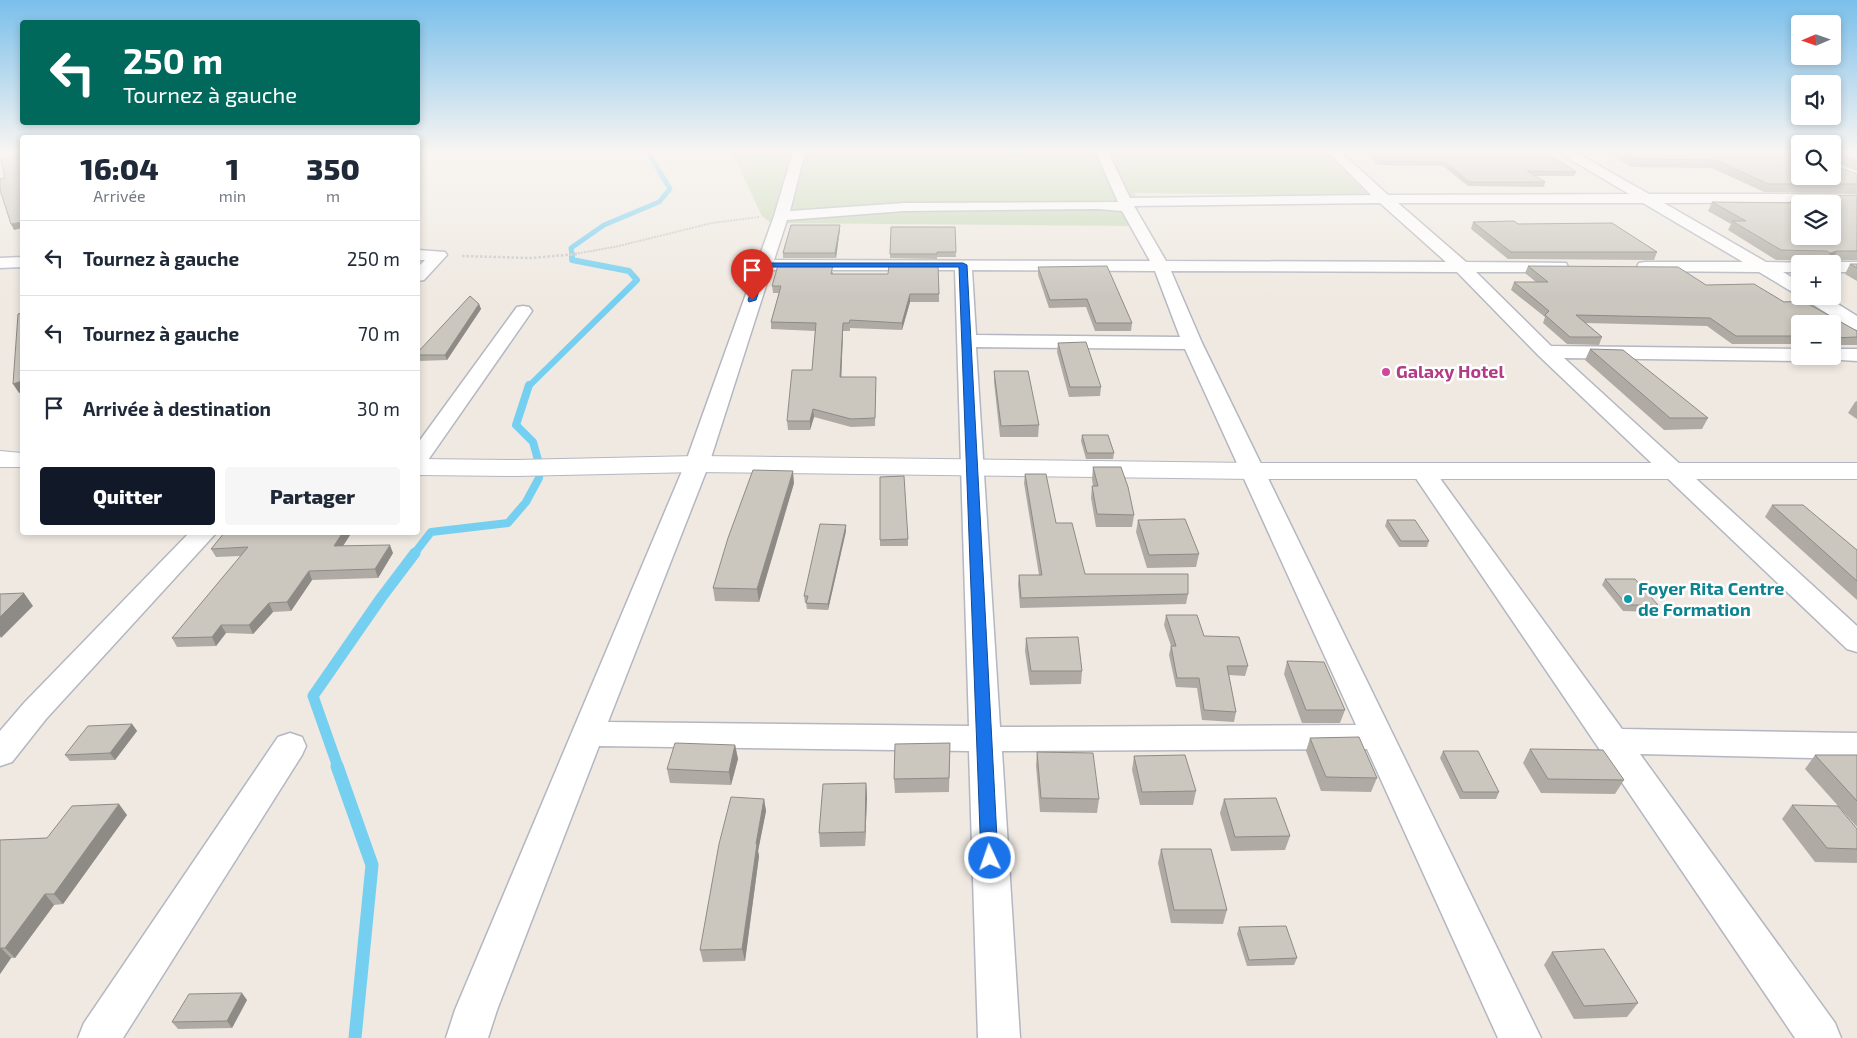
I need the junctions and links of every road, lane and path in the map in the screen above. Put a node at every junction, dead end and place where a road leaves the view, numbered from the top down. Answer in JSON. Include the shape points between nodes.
{"nodes":[{"id":1,"x":785,"y":200,"type":"edge"},
{"id":2,"x":1124,"y":200,"type":"edge"},
{"id":3,"x":1310,"y":200,"type":"edge"},
{"id":4,"x":1386,"y":200,"type":"edge"},
{"id":5,"x":1650,"y":200,"type":"edge"},
{"id":6,"x":1126,"y":204,"type":"junction"},
{"id":7,"x":781,"y":216,"type":"junction"},
{"id":8,"x":420,"y":254,"type":"edge"},
{"id":9,"x":438,"y":255,"type":"junction"},
{"id":10,"x":20,"y":262,"type":"edge"},
{"id":11,"x":0,"y":263,"type":"edge"},
{"id":12,"x":764,"y":265,"type":"junction"},
{"id":13,"x":963,"y":265,"type":"junction"},
{"id":14,"x":1161,"y":266,"type":"junction"},
{"id":15,"x":1461,"y":266,"type":"junction"},
{"id":16,"x":1578,"y":266,"type":"edge"},
{"id":17,"x":1627,"y":267,"type":"edge"},
{"id":18,"x":1764,"y":267,"type":"junction"},
{"id":19,"x":1791,"y":267,"type":"edge"},
{"id":20,"x":1841,"y":267,"type":"edge"},
{"id":21,"x":1857,"y":267,"type":"edge"},
{"id":22,"x":420,"y":274,"type":"edge"},
{"id":23,"x":1791,"y":284,"type":"edge"},
{"id":24,"x":1826,"y":305,"type":"edge"},
{"id":25,"x":523,"y":311,"type":"dead end"},
{"id":26,"x":1857,"y":324,"type":"edge"},
{"id":27,"x":966,"y":341,"type":"junction"},
{"id":28,"x":1192,"y":343,"type":"junction"},
{"id":29,"x":1546,"y":352,"type":"junction"},
{"id":30,"x":1791,"y":354,"type":"edge"},
{"id":31,"x":1841,"y":355,"type":"edge"},
{"id":32,"x":1857,"y":355,"type":"edge"},
{"id":33,"x":420,"y":455,"type":"edge"},
{"id":34,"x":0,"y":459,"type":"edge"},
{"id":35,"x":20,"y":460,"type":"edge"},
{"id":36,"x":697,"y":464,"type":"junction"},
{"id":37,"x":971,"y":466,"type":"junction"},
{"id":38,"x":420,"y":467,"type":"edge"},
{"id":39,"x":1252,"y":471,"type":"junction"},
{"id":40,"x":1423,"y":471,"type":"junction"},
{"id":41,"x":1675,"y":471,"type":"junction"},
{"id":42,"x":1857,"y":471,"type":"edge"},
{"id":43,"x":201,"y":535,"type":"edge"},
{"id":44,"x":1857,"y":642,"type":"edge"},
{"id":45,"x":588,"y":734,"type":"junction"},
{"id":46,"x":1379,"y":737,"type":"junction"},
{"id":47,"x":984,"y":739,"type":"junction"},
{"id":48,"x":1612,"y":741,"type":"junction"},
{"id":49,"x":290,"y":746,"type":"dead end"},
{"id":50,"x":1857,"y":746,"type":"edge"},
{"id":51,"x":0,"y":753,"type":"edge"},
{"id":52,"x":100,"y":1038,"type":"edge"},
{"id":53,"x":467,"y":1038,"type":"edge"},
{"id":54,"x":999,"y":1038,"type":"edge"},
{"id":55,"x":1520,"y":1038,"type":"edge"},
{"id":56,"x":1820,"y":1038,"type":"edge"}],
"edges":[{"from":1,"to":7,"type":"street"},
{"from":2,"to":6,"type":"street"},
{"from":3,"to":6,"type":"street"},
{"from":4,"to":15,"type":"street"},
{"from":5,"to":18,"type":"street"},
{"from":6,"to":7,"type":"street","via":[[904,207]]},
{"from":6,"to":14,"type":"street"},
{"from":7,"to":9,"type":"path","via":[[694,226],[572,255],[503,258]]},
{"from":7,"to":12,"type":"street"},
{"from":8,"to":9,"type":"street"},
{"from":9,"to":22,"type":"street"},
{"from":10,"to":11,"type":"street"},
{"from":12,"to":13,"type":"street"},
{"from":12,"to":36,"type":"street"},
{"from":13,"to":14,"type":"street"},
{"from":13,"to":27,"type":"street"},
{"from":14,"to":15,"type":"street"},
{"from":14,"to":28,"type":"street"},
{"from":15,"to":16,"type":"street"},
{"from":15,"to":29,"type":"street"},
{"from":17,"to":18,"type":"street"},
{"from":18,"to":19,"type":"street"},
{"from":18,"to":23,"type":"street"},
{"from":20,"to":21,"type":"street"},
{"from":24,"to":26,"type":"street"},
{"from":25,"to":33,"type":"street"},
{"from":27,"to":28,"type":"street"},
{"from":27,"to":37,"type":"street"},
{"from":28,"to":39,"type":"street"},
{"from":29,"to":30,"type":"street"},
{"from":29,"to":41,"type":"street"},
{"from":31,"to":32,"type":"street"},
{"from":34,"to":35,"type":"main road"},
{"from":36,"to":37,"type":"main road"},
{"from":36,"to":38,"type":"main road"},
{"from":36,"to":45,"type":"street"},
{"from":37,"to":39,"type":"main road"},
{"from":37,"to":47,"type":"street"},
{"from":39,"to":40,"type":"main road"},
{"from":39,"to":46,"type":"street"},
{"from":40,"to":41,"type":"main road"},
{"from":40,"to":48,"type":"street"},
{"from":41,"to":42,"type":"main road"},
{"from":41,"to":44,"type":"street"},
{"from":43,"to":51,"type":"street","via":[[35,711]]},
{"from":45,"to":47,"type":"street"},
{"from":45,"to":53,"type":"street"},
{"from":46,"to":47,"type":"street"},
{"from":46,"to":55,"type":"street"},
{"from":47,"to":54,"type":"street"},
{"from":48,"to":50,"type":"street"},
{"from":48,"to":56,"type":"street"},
{"from":49,"to":52,"type":"street"}]}
